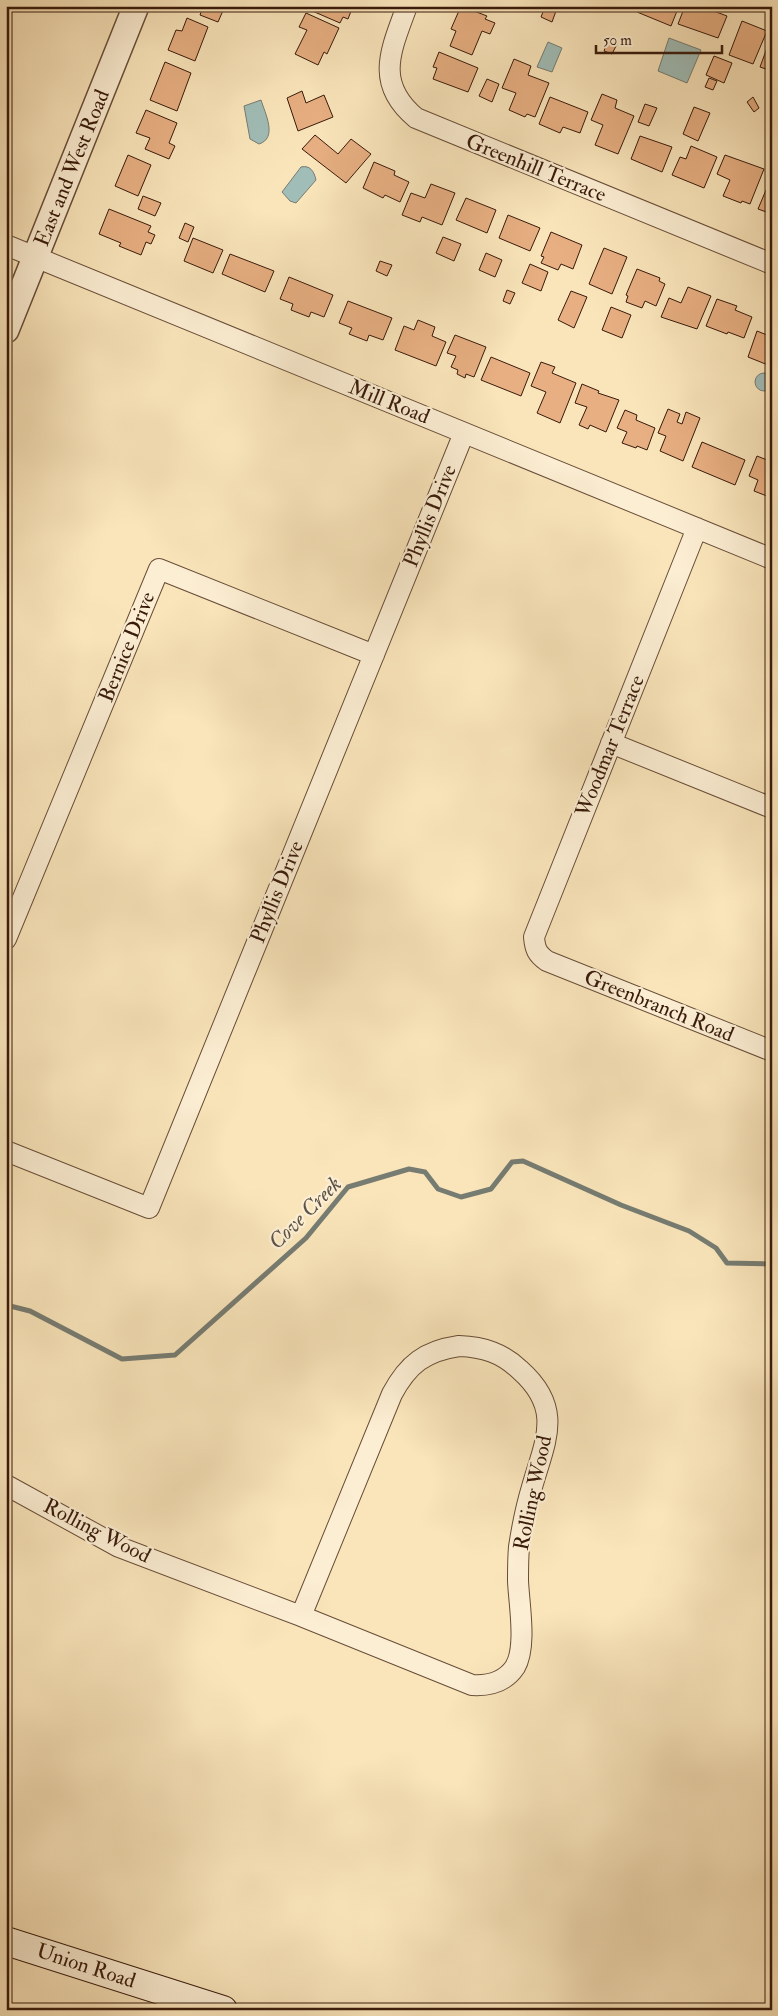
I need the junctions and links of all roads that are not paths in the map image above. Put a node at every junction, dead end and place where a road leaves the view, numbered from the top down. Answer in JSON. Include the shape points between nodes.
{"nodes":[{"id":1,"x":136,"y":6,"type":"edge"},
{"id":2,"x":407,"y":6,"type":"edge"},
{"id":3,"x":6,"y":245,"type":"edge"},
{"id":4,"x":36,"y":257,"type":"junction"},
{"id":5,"x":772,"y":264,"type":"edge"},
{"id":6,"x":6,"y":330,"type":"edge"},
{"id":7,"x":464,"y":433,"type":"junction"},
{"id":8,"x":697,"y":528,"type":"junction"},
{"id":9,"x":772,"y":559,"type":"edge"},
{"id":10,"x":374,"y":655,"type":"junction"},
{"id":11,"x":611,"y":743,"type":"junction"},
{"id":12,"x":772,"y":808,"type":"edge"},
{"id":13,"x":6,"y":939,"type":"edge"},
{"id":14,"x":547,"y":961,"type":"joint"},
{"id":15,"x":772,"y":1051,"type":"edge"},
{"id":16,"x":6,"y":1151,"type":"edge"},
{"id":17,"x":6,"y":1485,"type":"edge"},
{"id":18,"x":301,"y":1616,"type":"junction"},
{"id":19,"x":6,"y":1941,"type":"edge"},
{"id":20,"x":223,"y":2010,"type":"edge"}],
"edges":[{"from":1,"to":4,"type":"street","name":"East and West Road"},
{"from":2,"to":5,"type":"street","name":"Greenhill Terrace","via":[[390,52],[388,69],[396,97],[416,118]]},
{"from":3,"to":4,"type":"street","name":"Mill Road"},
{"from":4,"to":6,"type":"street","name":"East and West Road"},
{"from":4,"to":7,"type":"street","name":"Mill Road"},
{"from":7,"to":8,"type":"street","name":"Mill Road"},
{"from":7,"to":10,"type":"street","name":"Phyllis Drive"},
{"from":8,"to":9,"type":"street","name":"Mill Road"},
{"from":8,"to":11,"type":"street","name":"Woodmar Terrace"},
{"from":10,"to":13,"type":"street","name":"Bernice Drive","via":[[159,569]]},
{"from":10,"to":16,"type":"street","name":"Phyllis Drive","via":[[149,1208]]},
{"from":11,"to":12,"type":"street"},
{"from":11,"to":14,"type":"street","name":"Woodmar Terrace","via":[[534,937],[539,955]]},
{"from":14,"to":15,"type":"street","name":"Greenbranch Road"},
{"from":17,"to":18,"type":"street","name":"Rolling Wood","via":[[119,1547]]},
{"from":18,"to":18,"type":"street","name":"Rolling Wood","via":[[472,1685],[497,1682],[507,1676],[520,1653],[519,1547],[548,1426],[540,1392],[510,1360],[478,1347],[442,1348],[412,1365],[401,1377]]},
{"from":19,"to":20,"type":"main road","name":"Union Road"}]}
